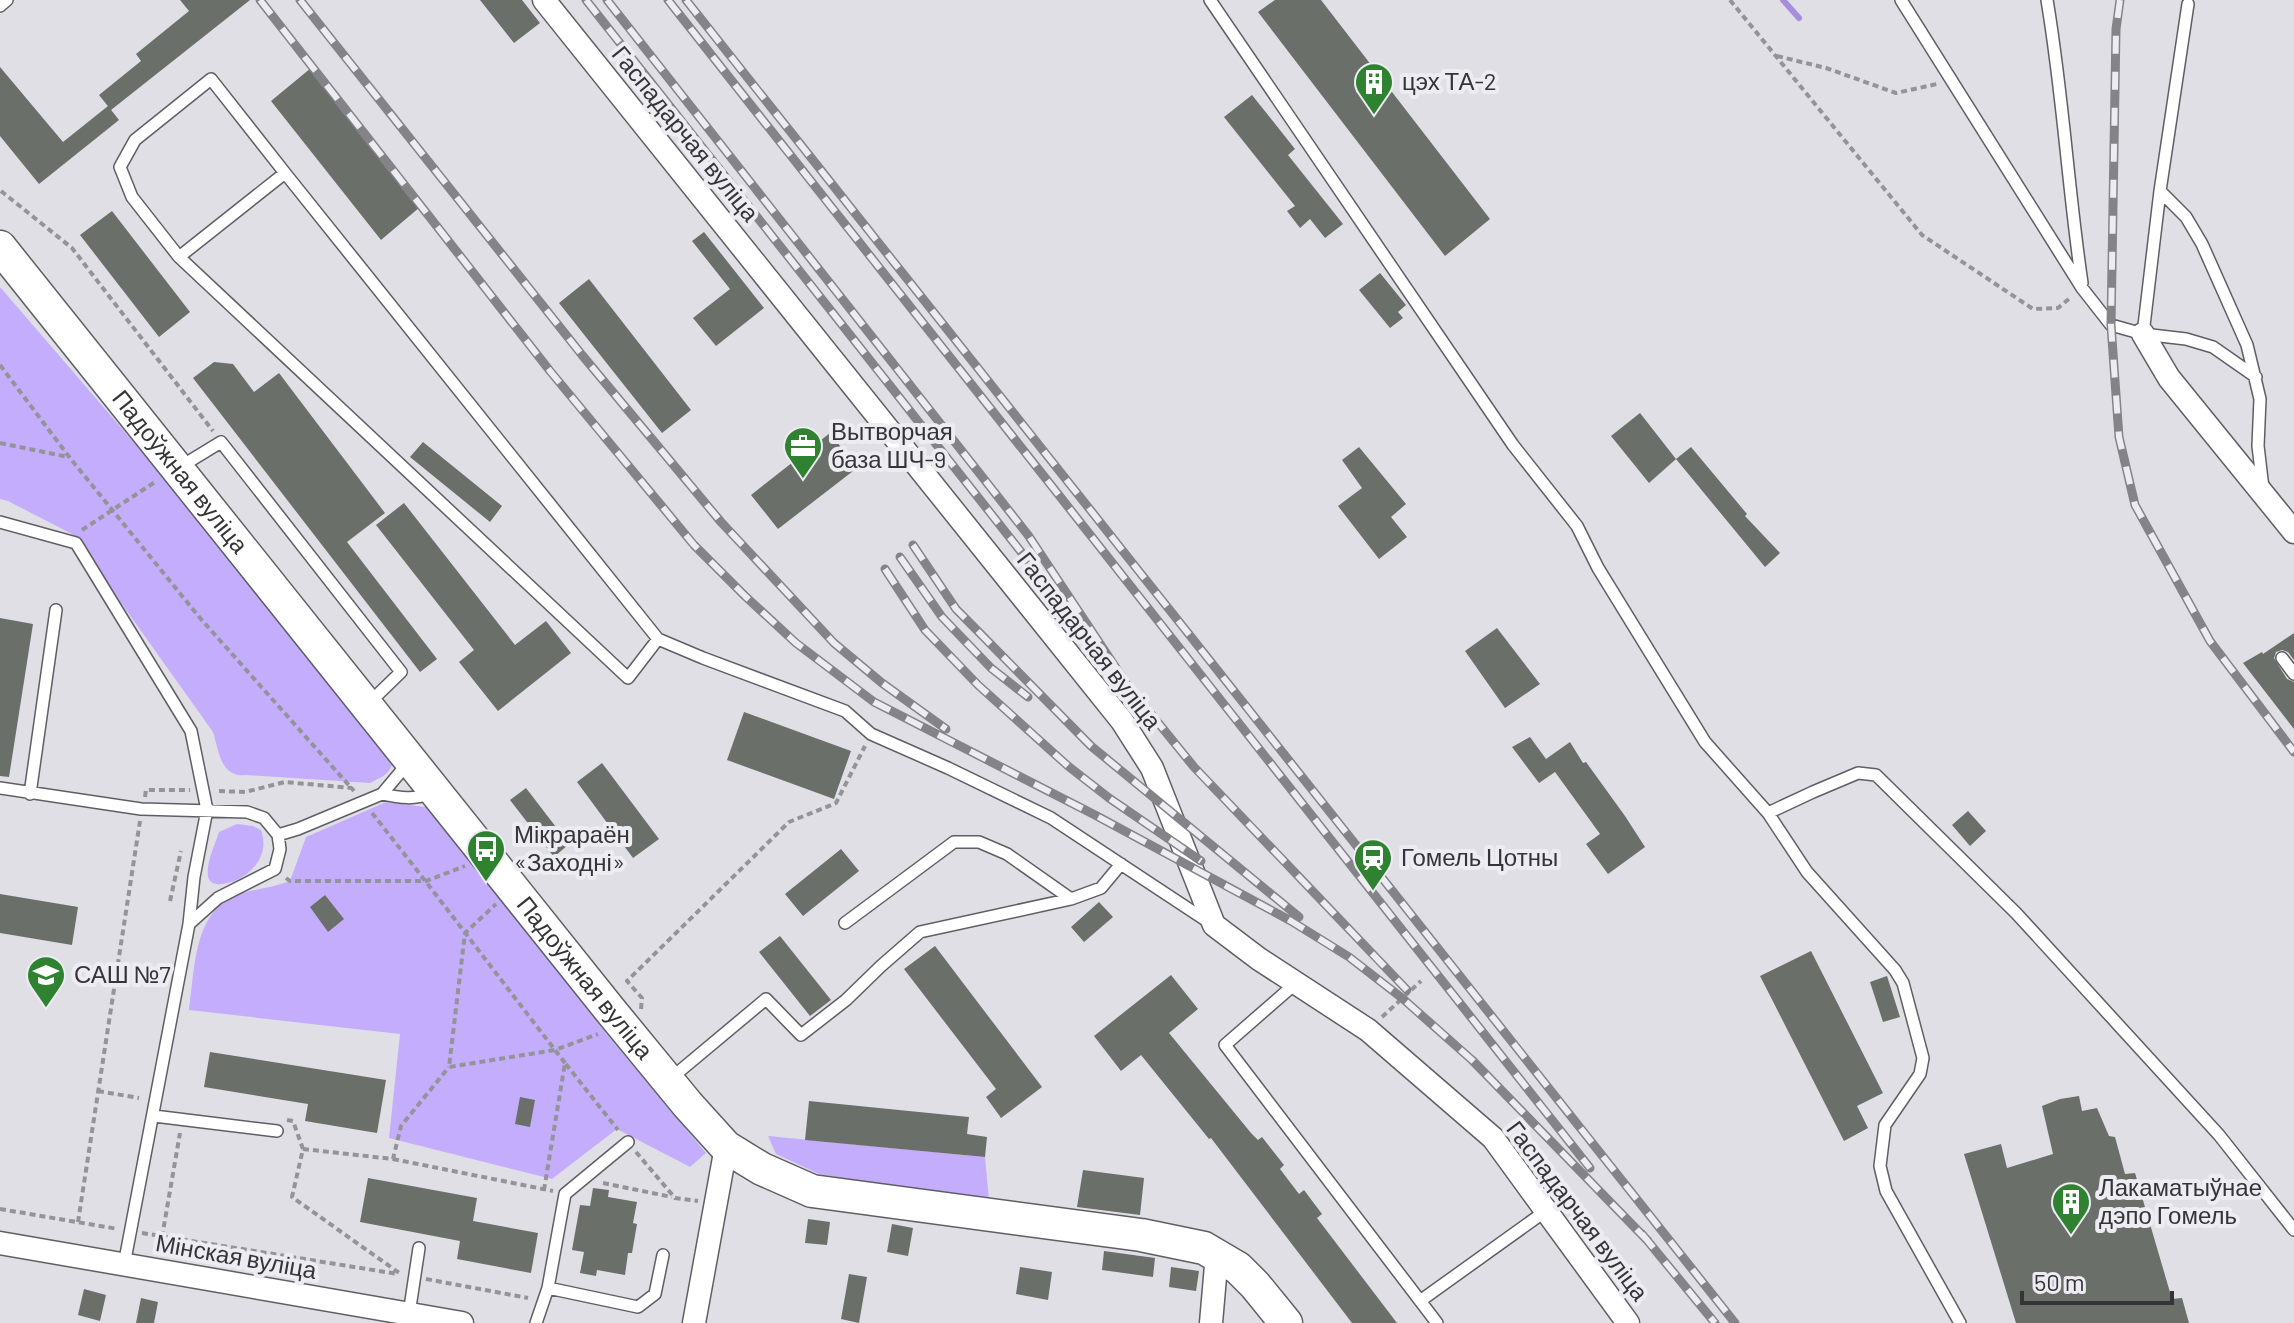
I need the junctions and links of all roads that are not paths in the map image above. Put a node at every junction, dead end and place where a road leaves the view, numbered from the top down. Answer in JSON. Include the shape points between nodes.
{"nodes":[{"id":1,"x":7,"y":0,"type":"edge"},
{"id":2,"x":544,"y":0,"type":"edge"},
{"id":3,"x":1210,"y":0,"type":"edge"},
{"id":4,"x":1901,"y":0,"type":"edge"},
{"id":5,"x":2047,"y":0,"type":"edge"},
{"id":6,"x":2188,"y":4,"type":"dead end"},
{"id":7,"x":0,"y":6,"type":"edge"},
{"id":8,"x":285,"y":173,"type":"junction"},
{"id":9,"x":2160,"y":191,"type":"junction"},
{"id":10,"x":0,"y":247,"type":"edge"},
{"id":11,"x":179,"y":257,"type":"junction"},
{"id":12,"x":2082,"y":288,"type":"junction"},
{"id":13,"x":2143,"y":334,"type":"junction"},
{"id":14,"x":2256,"y":377,"type":"junction"},
{"id":15,"x":177,"y":469,"type":"junction"},
{"id":16,"x":2263,"y":494,"type":"junction"},
{"id":17,"x":0,"y":522,"type":"edge"},
{"id":18,"x":2294,"y":532,"type":"edge"},
{"id":19,"x":56,"y":610,"type":"dead end"},
{"id":20,"x":658,"y":639,"type":"junction"},
{"id":21,"x":2282,"y":658,"type":"dead end"},
{"id":22,"x":2294,"y":674,"type":"edge"},
{"id":23,"x":367,"y":705,"type":"junction"},
{"id":24,"x":411,"y":759,"type":"junction"},
{"id":25,"x":0,"y":788,"type":"edge"},
{"id":26,"x":437,"y":791,"type":"junction"},
{"id":27,"x":30,"y":794,"type":"junction"},
{"id":28,"x":382,"y":794,"type":"junction"},
{"id":29,"x":207,"y":810,"type":"junction"},
{"id":30,"x":1768,"y":813,"type":"junction"},
{"id":31,"x":278,"y":835,"type":"junction"},
{"id":32,"x":1121,"y":864,"type":"junction"},
{"id":33,"x":1071,"y":899,"type":"junction"},
{"id":34,"x":845,"y":923,"type":"dead end"},
{"id":35,"x":189,"y":924,"type":"junction"},
{"id":36,"x":1214,"y":925,"type":"junction"},
{"id":37,"x":1296,"y":983,"type":"junction"},
{"id":38,"x":668,"y":1080,"type":"junction"},
{"id":39,"x":154,"y":1116,"type":"junction"},
{"id":40,"x":277,"y":1131,"type":"dead end"},
{"id":41,"x":628,"y":1142,"type":"road end"},
{"id":42,"x":726,"y":1147,"type":"junction"},
{"id":43,"x":1547,"y":1210,"type":"junction"},
{"id":44,"x":2294,"y":1230,"type":"edge"},
{"id":45,"x":0,"y":1243,"type":"edge"},
{"id":46,"x":419,"y":1248,"type":"dead end"},
{"id":47,"x":1217,"y":1254,"type":"junction"},
{"id":48,"x":663,"y":1255,"type":"dead end"},
{"id":49,"x":124,"y":1265,"type":"junction"},
{"id":50,"x":548,"y":1288,"type":"junction"},
{"id":51,"x":1420,"y":1301,"type":"junction"},
{"id":52,"x":409,"y":1314,"type":"junction"},
{"id":53,"x":462,"y":1323,"type":"edge"},
{"id":54,"x":536,"y":1323,"type":"edge"},
{"id":55,"x":694,"y":1323,"type":"edge"},
{"id":56,"x":1211,"y":1323,"type":"edge"},
{"id":57,"x":1286,"y":1323,"type":"edge"},
{"id":58,"x":1437,"y":1323,"type":"edge"},
{"id":59,"x":1628,"y":1323,"type":"edge"},
{"id":60,"x":1960,"y":1323,"type":"edge"}],
"edges":[{"from":1,"to":7,"type":"lane"},
{"from":2,"to":36,"type":"street","name":"Гаспадарчая вуліца","via":[[1122,721],[1152,768]]},
{"from":3,"to":30,"type":"lane","via":[[1513,445],[1577,526],[1705,742]]},
{"from":4,"to":12,"type":"lane"},
{"from":5,"to":12,"type":"lane"},
{"from":6,"to":9,"type":"lane"},
{"from":8,"to":11,"type":"lane"},
{"from":8,"to":11,"type":"lane","via":[[211,79],[189,96],[135,140],[120,167],[132,197]]},
{"from":8,"to":20,"type":"lane"},
{"from":9,"to":13,"type":"lane"},
{"from":9,"to":14,"type":"lane","via":[[2186,217],[2202,244]]},
{"from":10,"to":15,"type":"main road","name":"Падоўжная вуліца"},
{"from":11,"to":20,"type":"lane","via":[[628,678]]},
{"from":12,"to":13,"type":"lane","via":[[2111,325]]},
{"from":13,"to":14,"type":"lane","via":[[2213,347]]},
{"from":13,"to":16,"type":"street","via":[[2169,378]]},
{"from":14,"to":16,"type":"lane"},
{"from":15,"to":23,"type":"main road","name":"Падоўжная вуліца"},
{"from":15,"to":23,"type":"lane","via":[[221,442],[401,672]]},
{"from":16,"to":18,"type":"street"},
{"from":17,"to":29,"type":"lane","via":[[76,543],[191,731]]},
{"from":19,"to":27,"type":"lane"},
{"from":20,"to":32,"type":"lane","via":[[845,711],[871,734],[1051,818]]},
{"from":21,"to":22,"type":"lane"},
{"from":23,"to":24,"type":"main road","name":"Падоўжная вуліца"},
{"from":24,"to":26,"type":"main road","name":"Падоўжная вуліца"},
{"from":24,"to":28,"type":"lane"},
{"from":25,"to":27,"type":"lane"},
{"from":26,"to":28,"type":"lane","via":[[403,799]]},
{"from":26,"to":38,"type":"main road","name":"Падоўжная вуліца"},
{"from":27,"to":29,"type":"lane","via":[[141,809]]},
{"from":28,"to":31,"type":"lane"},
{"from":29,"to":31,"type":"lane","via":[[247,812],[264,818]]},
{"from":29,"to":35,"type":"lane"},
{"from":30,"to":44,"type":"lane","via":[[1858,773],[1876,775],[2016,913],[2219,1135]]},
{"from":30,"to":60,"type":"lane","via":[[1807,872],[1903,983],[1923,1058],[1920,1074],[1885,1125],[1880,1166],[1886,1191]]},
{"from":31,"to":35,"type":"lane","via":[[275,869],[218,898]]},
{"from":32,"to":33,"type":"lane","via":[[1101,888]]},
{"from":32,"to":36,"type":"lane"},
{"from":33,"to":34,"type":"lane","via":[[1007,854],[979,842],[954,842]]},
{"from":33,"to":38,"type":"lane","via":[[920,932],[801,1035],[766,999]]},
{"from":35,"to":39,"type":"lane"},
{"from":36,"to":37,"type":"street","name":"Гаспадарчая вуліца"},
{"from":37,"to":43,"type":"street","name":"Гаспадарчая вуліца","via":[[1368,1030],[1493,1138]]},
{"from":37,"to":51,"type":"lane","via":[[1225,1045]]},
{"from":38,"to":42,"type":"main road","name":"Падоўжная вуліца"},
{"from":39,"to":40,"type":"lane"},
{"from":39,"to":49,"type":"lane"},
{"from":41,"to":50,"type":"lane","via":[[565,1194]]},
{"from":42,"to":47,"type":"main road","name":"Падоўжная вуліца","via":[[812,1191],[1141,1235]]},
{"from":42,"to":55,"type":"street","via":[[708,1202]]},
{"from":43,"to":51,"type":"lane"},
{"from":43,"to":59,"type":"street","name":"Гаспадарчая вуліца"},
{"from":45,"to":49,"type":"street","name":"Мінская вуліца"},
{"from":46,"to":52,"type":"lane"},
{"from":47,"to":56,"type":"street"},
{"from":47,"to":57,"type":"main road","name":"Падоўжная вуліца","via":[[1255,1285]]},
{"from":48,"to":50,"type":"lane","via":[[655,1294],[638,1307]]},
{"from":49,"to":52,"type":"street","name":"Мінская вуліца"},
{"from":50,"to":54,"type":"lane"},
{"from":51,"to":58,"type":"lane"},
{"from":52,"to":53,"type":"street","name":"Мінская вуліца"}]}
